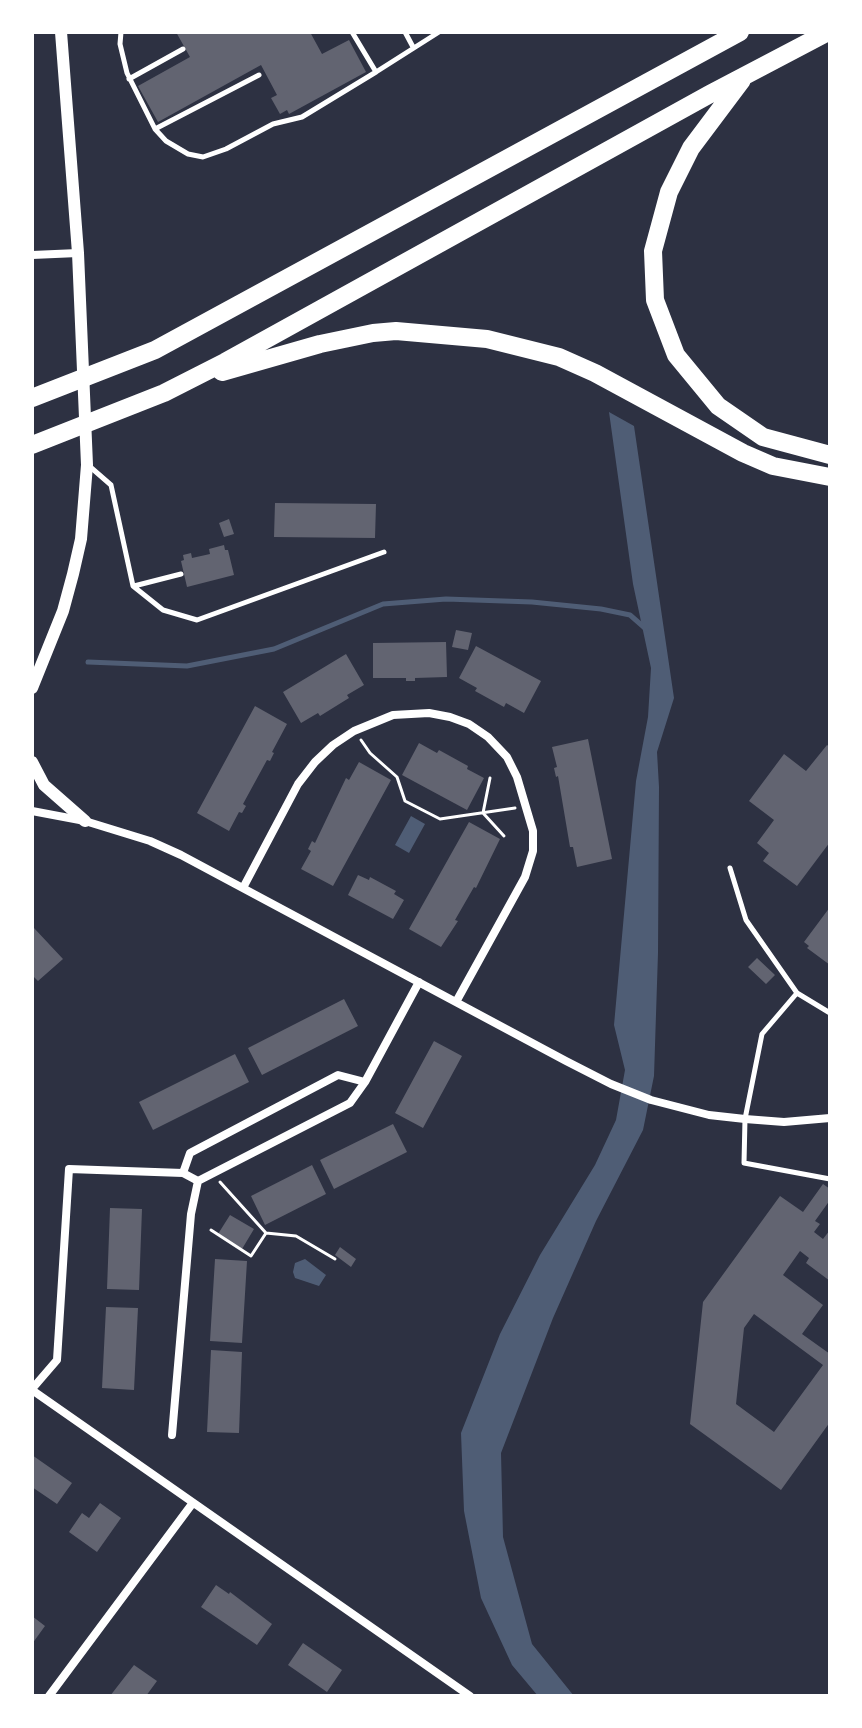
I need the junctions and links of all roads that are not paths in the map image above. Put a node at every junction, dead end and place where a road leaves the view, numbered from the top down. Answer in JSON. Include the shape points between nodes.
{"nodes":[{"id":1,"x":61,"y":32,"type":"edge"},
{"id":2,"x":121,"y":32,"type":"edge"},
{"id":3,"x":352,"y":32,"type":"edge"},
{"id":4,"x":405,"y":32,"type":"edge"},
{"id":5,"x":439,"y":32,"type":"edge"},
{"id":6,"x":740,"y":32,"type":"edge"},
{"id":7,"x":821,"y":36,"type":"edge"},
{"id":8,"x":413,"y":47,"type":"junction"},
{"id":9,"x":183,"y":49,"type":"dead end"},
{"id":10,"x":376,"y":72,"type":"junction"},
{"id":11,"x":746,"y":74,"type":"junction"},
{"id":12,"x":259,"y":75,"type":"dead end"},
{"id":13,"x":129,"y":79,"type":"junction"},
{"id":14,"x":155,"y":129,"type":"junction"},
{"id":15,"x":78,"y":253,"type":"junction"},
{"id":16,"x":32,"y":255,"type":"edge"},
{"id":17,"x":172,"y":388,"type":"junction"},
{"id":18,"x":32,"y":398,"type":"edge"},
{"id":19,"x":32,"y":445,"type":"edge"},
{"id":20,"x":830,"y":455,"type":"edge"},
{"id":21,"x":87,"y":465,"type":"junction"},
{"id":22,"x":830,"y":477,"type":"edge"},
{"id":23,"x":384,"y":552,"type":"dead end"},
{"id":24,"x":181,"y":574,"type":"dead end"},
{"id":25,"x":133,"y":586,"type":"junction"},
{"id":26,"x":32,"y":688,"type":"edge"},
{"id":27,"x":32,"y":762,"type":"edge"},
{"id":28,"x":32,"y":811,"type":"edge"},
{"id":29,"x":85,"y":821,"type":"junction"},
{"id":30,"x":730,"y":868,"type":"dead end"},
{"id":31,"x":244,"y":886,"type":"junction"},
{"id":32,"x":419,"y":982,"type":"junction"},
{"id":33,"x":797,"y":993,"type":"junction"},
{"id":34,"x":456,"y":1002,"type":"junction"},
{"id":35,"x":830,"y":1013,"type":"edge"},
{"id":36,"x":365,"y":1082,"type":"junction"},
{"id":37,"x":830,"y":1118,"type":"edge"},
{"id":38,"x":745,"y":1119,"type":"junction"},
{"id":39,"x":183,"y":1173,"type":"junction"},
{"id":40,"x":830,"y":1179,"type":"edge"},
{"id":41,"x":198,"y":1181,"type":"junction"},
{"id":42,"x":32,"y":1390,"type":"edge"},
{"id":43,"x":172,"y":1435,"type":"dead end"},
{"id":44,"x":192,"y":1504,"type":"junction"},
{"id":45,"x":49,"y":1696,"type":"edge"},
{"id":46,"x":470,"y":1696,"type":"edge"}],
"edges":[{"from":1,"to":15,"type":"street"},
{"from":2,"to":13,"type":"lane"},
{"from":3,"to":10,"type":"lane"},
{"from":4,"to":8,"type":"lane"},
{"from":5,"to":8,"type":"lane"},
{"from":6,"to":18,"type":"highway","via":[[155,350]]},
{"from":7,"to":11,"type":"highway"},
{"from":8,"to":10,"type":"lane"},
{"from":9,"to":13,"type":"lane"},
{"from":10,"to":14,"type":"lane","via":[[302,117],[273,124],[203,157],[188,154]]},
{"from":11,"to":17,"type":"highway"},
{"from":11,"to":20,"type":"highway","via":[[691,148],[669,192],[653,251],[655,300],[676,355],[718,406],[763,437]]},
{"from":12,"to":14,"type":"lane"},
{"from":13,"to":14,"type":"lane"},
{"from":15,"to":16,"type":"street"},
{"from":15,"to":21,"type":"street"},
{"from":17,"to":19,"type":"highway"},
{"from":17,"to":22,"type":"highway","via":[[373,333],[487,339],[559,357],[773,466]]},
{"from":21,"to":25,"type":"lane","via":[[111,485]]},
{"from":21,"to":26,"type":"street","via":[[73,574]]},
{"from":23,"to":25,"type":"lane","via":[[197,620],[163,610]]},
{"from":24,"to":25,"type":"lane"},
{"from":27,"to":29,"type":"street","via":[[44,785]]},
{"from":28,"to":29,"type":"street"},
{"from":29,"to":31,"type":"street","via":[[150,841]]},
{"from":30,"to":33,"type":"lane","via":[[746,920]]},
{"from":31,"to":32,"type":"street"},
{"from":31,"to":34,"type":"street","via":[[298,784],[315,762],[354,731],[411,713],[469,724],[507,757],[527,806],[533,851],[525,877]]},
{"from":32,"to":34,"type":"street"},
{"from":32,"to":36,"type":"street"},
{"from":33,"to":35,"type":"lane"},
{"from":33,"to":38,"type":"lane","via":[[762,1034]]},
{"from":34,"to":38,"type":"street","via":[[651,1100]]},
{"from":36,"to":39,"type":"street","via":[[338,1075],[190,1153]]},
{"from":36,"to":41,"type":"street","via":[[350,1103]]},
{"from":37,"to":38,"type":"street"},
{"from":38,"to":40,"type":"lane","via":[[744,1163]]},
{"from":39,"to":41,"type":"street"},
{"from":39,"to":42,"type":"street","via":[[69,1169],[57,1360]]},
{"from":41,"to":43,"type":"street"},
{"from":42,"to":44,"type":"street"},
{"from":44,"to":45,"type":"street"},
{"from":44,"to":46,"type":"street"}]}
